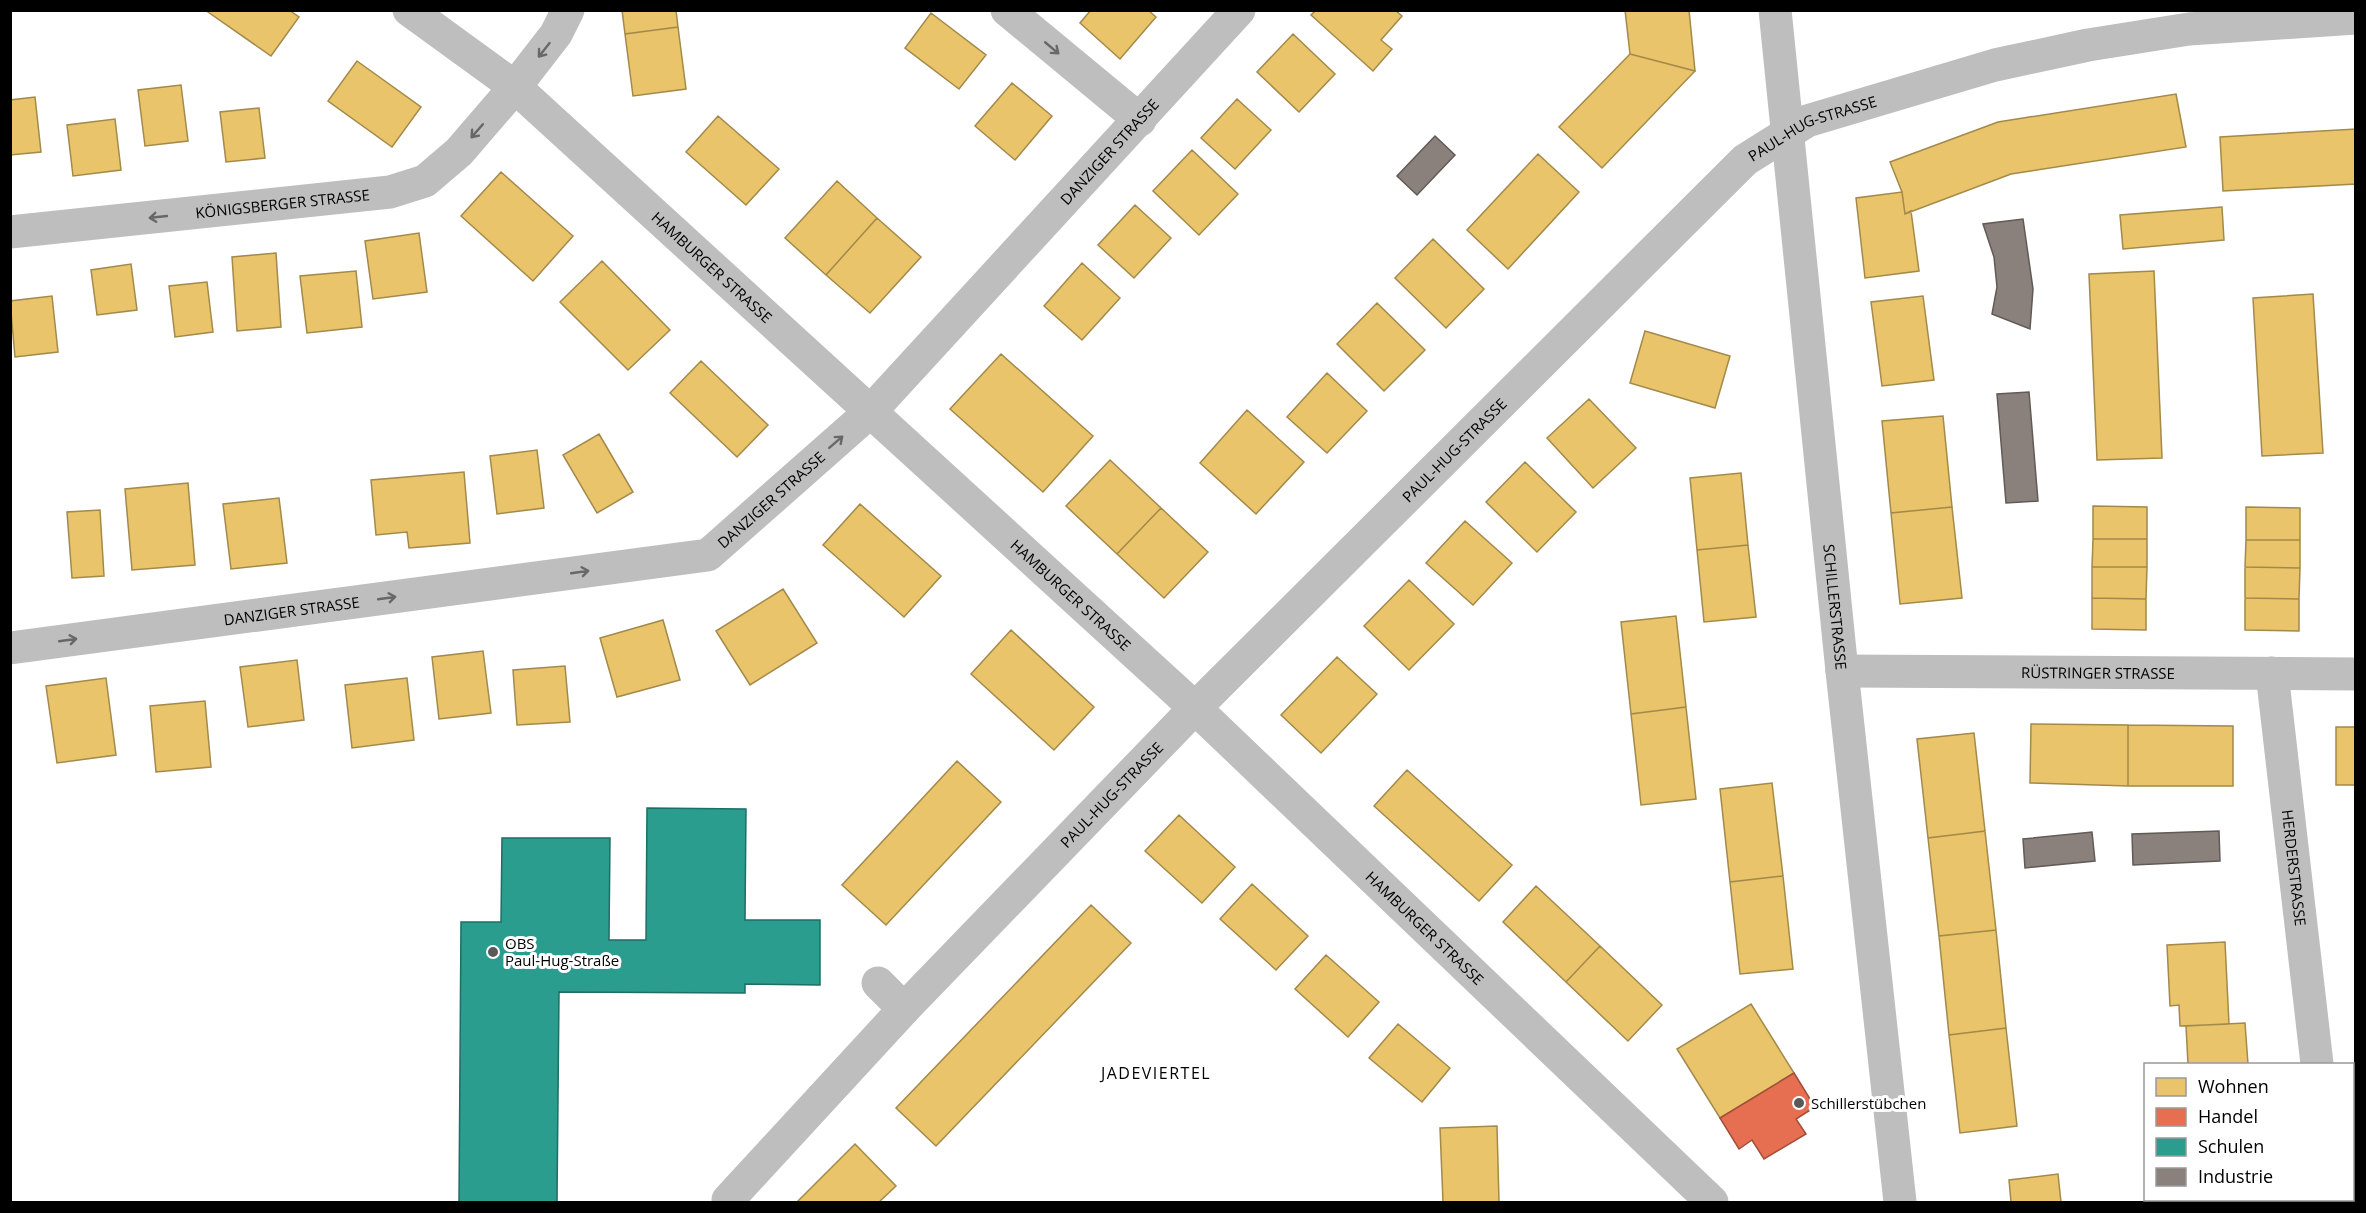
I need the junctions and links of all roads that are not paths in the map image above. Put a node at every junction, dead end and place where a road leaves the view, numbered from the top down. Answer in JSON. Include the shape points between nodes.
{"nodes":[{"id":1,"x":409,"y":10,"type":"edge"},
{"id":2,"x":568,"y":10,"type":"edge"},
{"id":3,"x":1007,"y":10,"type":"edge"},
{"id":4,"x":1239,"y":10,"type":"edge"},
{"id":5,"x":1775,"y":10,"type":"edge"},
{"id":6,"x":2355,"y":18,"type":"edge"},
{"id":7,"x":515,"y":87,"type":"junction"},
{"id":8,"x":1140,"y":120,"type":"junction"},
{"id":9,"x":1789,"y":132,"type":"junction"},
{"id":10,"x":10,"y":232,"type":"edge"},
{"id":11,"x":870,"y":412,"type":"junction"},
{"id":12,"x":10,"y":648,"type":"edge"},
{"id":13,"x":1842,"y":671,"type":"junction"},
{"id":14,"x":2272,"y":673,"type":"junction"},
{"id":15,"x":2355,"y":674,"type":"edge"},
{"id":16,"x":1195,"y":708,"type":"junction"},
{"id":17,"x":878,"y":983,"type":"dead end"},
{"id":18,"x":904,"y":1009,"type":"junction"},
{"id":19,"x":2318,"y":1063,"type":"edge"},
{"id":20,"x":728,"y":1203,"type":"edge"},
{"id":21,"x":1712,"y":1203,"type":"edge"},
{"id":22,"x":1900,"y":1203,"type":"edge"}],
"edges":[{"from":1,"to":7,"type":"street","name":"HAMBURGER STRASSE"},
{"from":2,"to":7,"type":"street","name":"KÖNIGSBERGER STRASSE","one_way":true,"via":[[556,34]]},
{"from":3,"to":8,"type":"street","one_way":true},
{"from":4,"to":8,"type":"street","name":"DANZIGER STRASSE"},
{"from":5,"to":9,"type":"street","name":"SCHILLERSTRASSE"},
{"from":6,"to":9,"type":"street","name":"PAUL-HUG-STRASSE","via":[[2189,29],[2088,45],[1955,76],[1812,119]]},
{"from":7,"to":10,"type":"street","name":"KÖNIGSBERGER STRASSE","one_way":true,"via":[[459,152],[425,181],[390,192]]},
{"from":7,"to":11,"type":"street","name":"HAMBURGER STRASSE"},
{"from":8,"to":11,"type":"street","name":"DANZIGER STRASSE"},
{"from":9,"to":13,"type":"street","name":"SCHILLERSTRASSE"},
{"from":9,"to":16,"type":"street","name":"PAUL-HUG-STRASSE","via":[[1745,160]]},
{"from":12,"to":11,"type":"street","name":"DANZIGER STRASSE","one_way":true,"via":[[708,555]]},
{"from":11,"to":16,"type":"street","name":"HAMBURGER STRASSE"},
{"from":13,"to":14,"type":"street","name":"RÜSTRINGER STRASSE"},
{"from":13,"to":22,"type":"street","name":"SCHILLERSTRASSE"},
{"from":14,"to":15,"type":"street","name":"RÜSTRINGER STRASSE"},
{"from":14,"to":19,"type":"street","name":"HERDERSTRASSE"},
{"from":16,"to":18,"type":"street","name":"PAUL-HUG-STRASSE"},
{"from":16,"to":21,"type":"street","name":"HAMBURGER STRASSE"},
{"from":17,"to":18,"type":"street"},
{"from":18,"to":20,"type":"street","name":"PAUL-HUG-STRASSE"}]}
